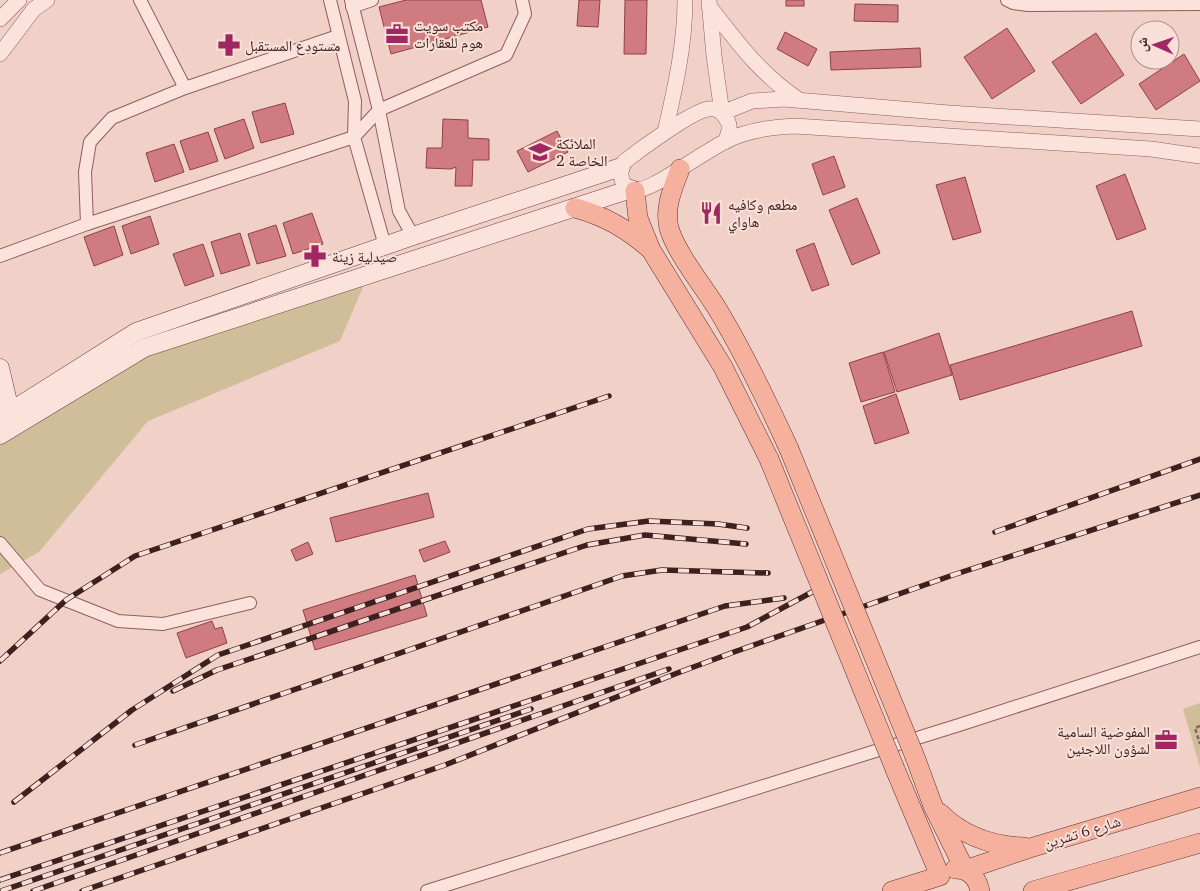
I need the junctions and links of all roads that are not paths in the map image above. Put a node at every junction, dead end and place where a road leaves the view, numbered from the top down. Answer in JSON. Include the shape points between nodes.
{"nodes":[{"id":1,"x":19,"y":0,"type":"edge"},
{"id":2,"x":47,"y":0,"type":"edge"},
{"id":3,"x":140,"y":0,"type":"edge"},
{"id":4,"x":330,"y":0,"type":"edge"},
{"id":5,"x":372,"y":0,"type":"edge"},
{"id":6,"x":522,"y":0,"type":"edge"},
{"id":7,"x":685,"y":0,"type":"edge"},
{"id":8,"x":1007,"y":0,"type":"edge"},
{"id":9,"x":352,"y":3,"type":"edge"},
{"id":10,"x":709,"y":3,"type":"edge"},
{"id":11,"x":1200,"y":4,"type":"edge"},
{"id":12,"x":0,"y":20,"type":"edge"},
{"id":13,"x":338,"y":36,"type":"junction"},
{"id":14,"x":0,"y":54,"type":"edge"},
{"id":15,"x":185,"y":88,"type":"junction"},
{"id":16,"x":800,"y":101,"type":"junction"},
{"id":17,"x":379,"y":110,"type":"junction"},
{"id":18,"x":722,"y":113,"type":"junction"},
{"id":19,"x":1200,"y":129,"type":"edge"},
{"id":20,"x":665,"y":132,"type":"junction"},
{"id":21,"x":354,"y":137,"type":"junction"},
{"id":22,"x":725,"y":142,"type":"junction"},
{"id":23,"x":1200,"y":156,"type":"edge"},
{"id":24,"x":621,"y":168,"type":"junction"},
{"id":25,"x":680,"y":169,"type":"junction"},
{"id":26,"x":633,"y":190,"type":"junction"},
{"id":27,"x":576,"y":208,"type":"junction"},
{"id":28,"x":87,"y":224,"type":"junction"},
{"id":29,"x":414,"y":236,"type":"junction"},
{"id":30,"x":385,"y":246,"type":"junction"},
{"id":31,"x":650,"y":250,"type":"junction"},
{"id":32,"x":0,"y":256,"type":"edge"},
{"id":33,"x":0,"y":368,"type":"edge"},
{"id":34,"x":6,"y":423,"type":"edge"},
{"id":35,"x":0,"y":543,"type":"edge"},
{"id":36,"x":250,"y":603,"type":"dead end"},
{"id":37,"x":1200,"y":647,"type":"edge"},
{"id":38,"x":1200,"y":797,"type":"edge"},
{"id":39,"x":933,"y":806,"type":"junction"},
{"id":40,"x":1200,"y":843,"type":"edge"},
{"id":41,"x":1030,"y":848,"type":"junction"},
{"id":42,"x":965,"y":870,"type":"junction"},
{"id":43,"x":937,"y":884,"type":"edge"},
{"id":44,"x":427,"y":891,"type":"edge"},
{"id":45,"x":892,"y":891,"type":"edge"},
{"id":46,"x":980,"y":891,"type":"edge"},
{"id":47,"x":1032,"y":891,"type":"edge"}],
"edges":[{"from":1,"to":12,"type":"street"},
{"from":2,"to":14,"type":"street","via":[[34,9]]},
{"from":3,"to":15,"type":"street"},
{"from":4,"to":13,"type":"street"},
{"from":5,"to":9,"type":"street"},
{"from":6,"to":17,"type":"street","via":[[525,14],[506,54]]},
{"from":7,"to":20,"type":"street","via":[[681,58]]},
{"from":8,"to":11,"type":"street","via":[[1012,4],[1028,5]]},
{"from":9,"to":17,"type":"street"},
{"from":10,"to":16,"type":"street","via":[[755,64]]},
{"from":10,"to":18,"type":"street"},
{"from":13,"to":15,"type":"street"},
{"from":13,"to":21,"type":"street","via":[[355,101]]},
{"from":15,"to":28,"type":"street","via":[[112,118],[90,142],[85,172]]},
{"from":16,"to":18,"type":"street","via":[[752,101]]},
{"from":16,"to":19,"type":"street"},
{"from":17,"to":21,"type":"street"},
{"from":17,"to":29,"type":"street","via":[[399,211]]},
{"from":18,"to":20,"type":"street","via":[[708,108]]},
{"from":18,"to":22,"type":"street","via":[[730,126]]},
{"from":20,"to":24,"type":"street","via":[[624,162]]},
{"from":21,"to":28,"type":"street"},
{"from":21,"to":30,"type":"street"},
{"from":22,"to":23,"type":"street","via":[[759,130],[795,126],[1151,149]]},
{"from":22,"to":25,"type":"street"},
{"from":24,"to":26,"type":"street","via":[[624,184]]},
{"from":24,"to":29,"type":"main road"},
{"from":25,"to":26,"type":"street","via":[[648,187]]},
{"from":25,"to":39,"type":"main road","bridge":true,"via":[[669,201],[670,229],[756,377],[789,449]]},
{"from":26,"to":27,"type":"main road"},
{"from":26,"to":31,"type":"main road","via":[[638,218]]},
{"from":27,"to":31,"type":"main road","via":[[615,223]]},
{"from":27,"to":34,"type":"main road","via":[[144,348]]},
{"from":28,"to":32,"type":"street"},
{"from":29,"to":30,"type":"main road"},
{"from":30,"to":34,"type":"main road","via":[[136,332]]},
{"from":31,"to":43,"type":"main road","bridge":true,"via":[[723,367],[769,459],[895,769]]},
{"from":33,"to":34,"type":"main road"},
{"from":35,"to":36,"type":"street","via":[[40,590],[118,621],[163,624]]},
{"from":37,"to":44,"type":"street"},
{"from":38,"to":41,"type":"main road","name":"شارع 6 تشرين"},
{"from":39,"to":41,"type":"main road","via":[[953,824],[976,837],[1001,845]]},
{"from":39,"to":42,"type":"main road"},
{"from":40,"to":47,"type":"main road"},
{"from":41,"to":42,"type":"main road","name":"شارع 6 تشرين"},
{"from":42,"to":43,"type":"main road","name":"شارع 6 تشرين","via":[[951,869]]},
{"from":42,"to":46,"type":"main road","via":[[976,878]]},
{"from":43,"to":45,"type":"main road"}]}
